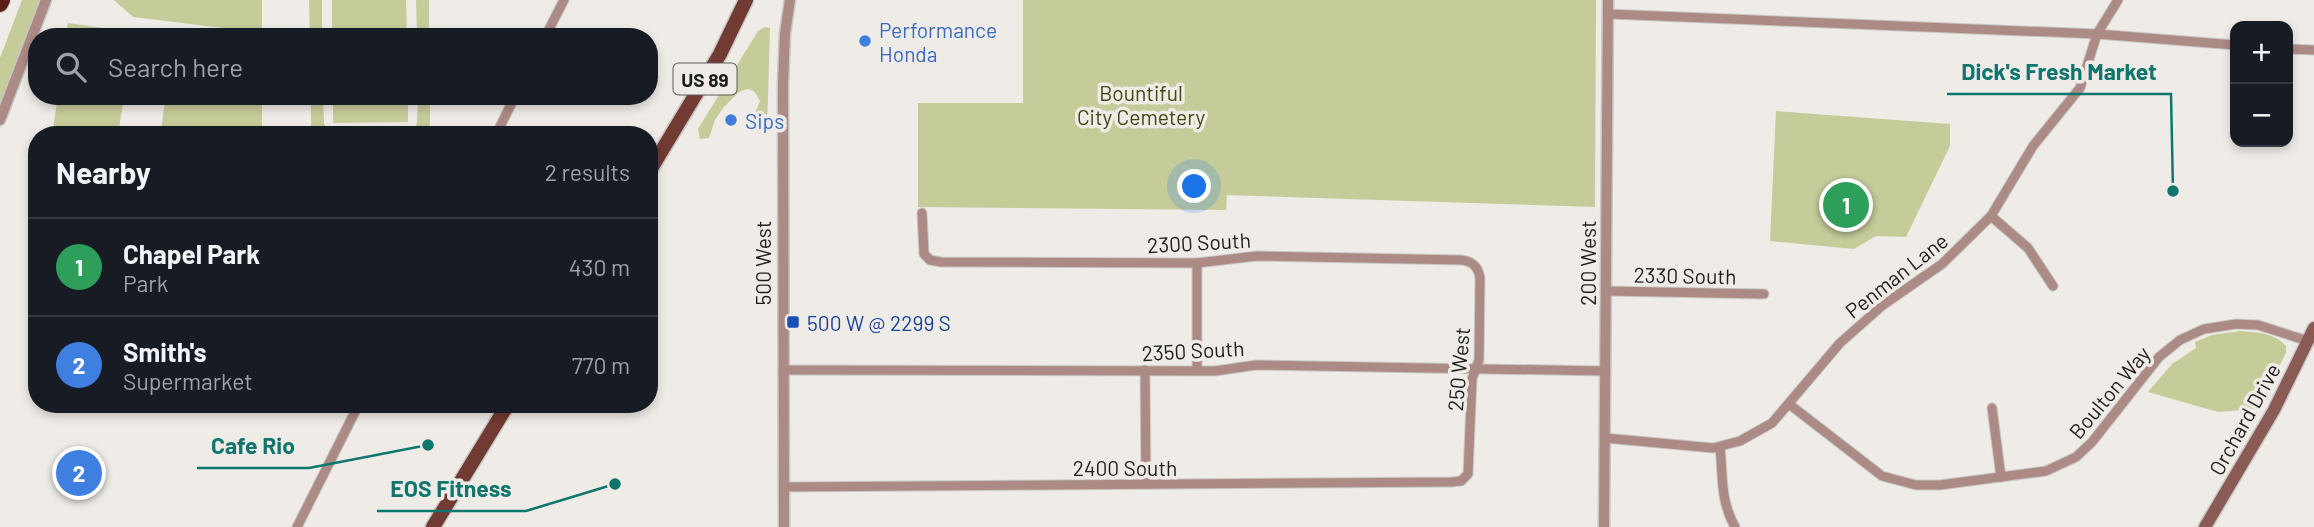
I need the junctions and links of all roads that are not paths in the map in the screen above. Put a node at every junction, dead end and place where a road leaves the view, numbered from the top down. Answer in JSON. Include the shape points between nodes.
{"nodes":[{"id":1,"x":46,"y":0,"type":"edge"},
{"id":2,"x":564,"y":0,"type":"edge"},
{"id":3,"x":740,"y":0,"type":"edge"},
{"id":4,"x":749,"y":0,"type":"edge"},
{"id":5,"x":790,"y":0,"type":"edge"},
{"id":6,"x":1608,"y":0,"type":"edge"},
{"id":7,"x":2118,"y":0,"type":"edge"},
{"id":8,"x":1608,"y":14,"type":"junction"},
{"id":9,"x":739,"y":15,"type":"junction"},
{"id":10,"x":35,"y":28,"type":"edge"},
{"id":11,"x":550,"y":28,"type":"edge"},
{"id":12,"x":2097,"y":34,"type":"junction"},
{"id":13,"x":2230,"y":45,"type":"edge"},
{"id":14,"x":28,"y":47,"type":"edge"},
{"id":15,"x":2293,"y":49,"type":"edge"},
{"id":16,"x":2314,"y":50,"type":"edge"},
{"id":17,"x":511,"y":105,"type":"edge"},
{"id":18,"x":0,"y":120,"type":"edge"},
{"id":19,"x":500,"y":126,"type":"edge"},
{"id":20,"x":658,"y":157,"type":"edge"},
{"id":21,"x":922,"y":213,"type":"dead end"},
{"id":22,"x":1992,"y":216,"type":"junction"},
{"id":23,"x":1197,"y":263,"type":"junction"},
{"id":24,"x":1474,"y":265,"type":"joint"},
{"id":25,"x":2053,"y":286,"type":"dead end"},
{"id":26,"x":1606,"y":291,"type":"junction"},
{"id":27,"x":1764,"y":293,"type":"dead end"},
{"id":28,"x":2314,"y":328,"type":"edge"},
{"id":29,"x":2308,"y":341,"type":"junction"},
{"id":30,"x":1476,"y":369,"type":"junction"},
{"id":31,"x":783,"y":370,"type":"junction"},
{"id":32,"x":1145,"y":370,"type":"junction"},
{"id":33,"x":1197,"y":370,"type":"junction"},
{"id":34,"x":1605,"y":371,"type":"junction"},
{"id":35,"x":1789,"y":404,"type":"junction"},
{"id":36,"x":1992,"y":408,"type":"dead end"},
{"id":37,"x":354,"y":413,"type":"edge"},
{"id":38,"x":503,"y":413,"type":"edge"},
{"id":39,"x":1605,"y":438,"type":"junction"},
{"id":40,"x":1720,"y":447,"type":"junction"},
{"id":41,"x":2001,"y":477,"type":"junction"},
{"id":42,"x":1466,"y":478,"type":"joint"},
{"id":43,"x":1146,"y":484,"type":"junction"},
{"id":44,"x":784,"y":487,"type":"junction"},
{"id":45,"x":296,"y":527,"type":"edge"},
{"id":46,"x":433,"y":527,"type":"edge"},
{"id":47,"x":784,"y":527,"type":"edge"},
{"id":48,"x":1604,"y":527,"type":"edge"},
{"id":49,"x":1735,"y":527,"type":"edge"},
{"id":50,"x":2205,"y":527,"type":"edge"}],
"edges":[{"from":1,"to":10,"type":"street"},
{"from":2,"to":11,"type":"street"},
{"from":3,"to":9,"type":"main road"},
{"from":4,"to":9,"type":"main road"},
{"from":5,"to":31,"type":"street","name":"500 West","via":[[783,83]]},
{"from":6,"to":8,"type":"street","name":"200 West"},
{"from":7,"to":12,"type":"street","name":"Penman Lane"},
{"from":8,"to":12,"type":"street"},
{"from":8,"to":26,"type":"street","name":"200 West"},
{"from":9,"to":20,"type":"main road","number":"US 89"},
{"from":12,"to":13,"type":"street"},
{"from":12,"to":22,"type":"street","name":"Penman Lane","via":[[2080,88],[2033,146]]},
{"from":14,"to":18,"type":"street"},
{"from":15,"to":16,"type":"street"},
{"from":17,"to":19,"type":"street"},
{"from":21,"to":23,"type":"street","name":"2300 South","via":[[923,250],[926,257],[941,262]]},
{"from":22,"to":25,"type":"street","via":[[2028,248]]},
{"from":22,"to":35,"type":"street","name":"Penman Lane","via":[[1948,259],[1883,305],[1840,343]]},
{"from":23,"to":24,"type":"street","name":"2300 South","via":[[1257,256],[1461,260]]},
{"from":23,"to":33,"type":"street"},
{"from":24,"to":30,"type":"street","name":"250 West","via":[[1480,278]]},
{"from":26,"to":27,"type":"street","name":"2330 South"},
{"from":26,"to":34,"type":"street","name":"200 West"},
{"from":28,"to":29,"type":"main road","name":"Orchard Drive"},
{"from":29,"to":41,"type":"street","name":"Boulton Way","via":[[2248,323],[2192,334],[2159,357],[2076,457],[2046,471]]},
{"from":29,"to":50,"type":"main road","name":"Orchard Drive","via":[[2274,410]]},
{"from":30,"to":33,"type":"street","name":"2350 South","via":[[1249,365]]},
{"from":30,"to":34,"type":"street","name":"2350 South"},
{"from":30,"to":42,"type":"street","name":"250 West"},
{"from":31,"to":32,"type":"street","name":"2350 South"},
{"from":31,"to":44,"type":"street","name":"500 West"},
{"from":32,"to":33,"type":"street","name":"2350 South"},
{"from":32,"to":43,"type":"street"},
{"from":34,"to":39,"type":"street","name":"200 West"},
{"from":35,"to":40,"type":"street","name":"Penman Lane","via":[[1762,430]]},
{"from":35,"to":41,"type":"street","name":"Boulton Way","via":[[1872,469],[1893,480],[1927,485]]},
{"from":36,"to":41,"type":"street"},
{"from":37,"to":45,"type":"street"},
{"from":38,"to":46,"type":"main road"},
{"from":39,"to":40,"type":"street","name":"Penman Lane"},
{"from":39,"to":48,"type":"street","name":"200 West"},
{"from":40,"to":49,"type":"street","via":[[1722,490]]},
{"from":42,"to":43,"type":"street","name":"2400 South","via":[[1451,482]]},
{"from":43,"to":44,"type":"street","name":"2400 South"},
{"from":44,"to":47,"type":"street","name":"500 West"}]}
